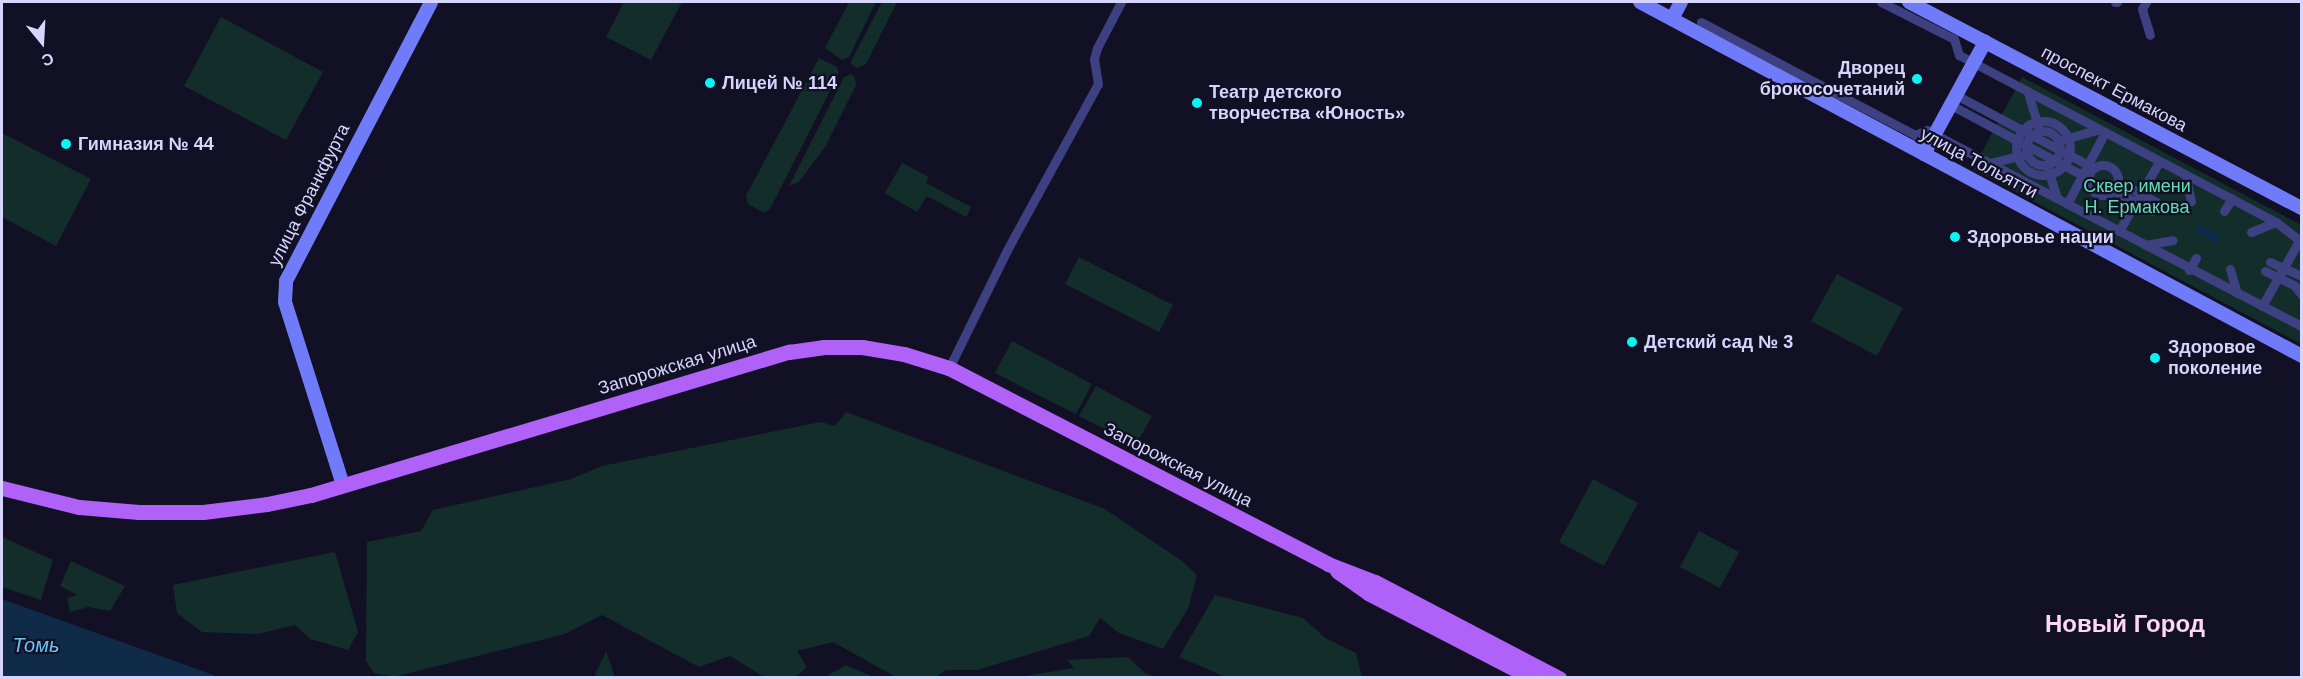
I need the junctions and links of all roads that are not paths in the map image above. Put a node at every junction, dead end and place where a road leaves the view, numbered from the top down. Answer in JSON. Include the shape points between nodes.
{"nodes":[{"id":1,"x":431,"y":2,"type":"edge"},
{"id":2,"x":1121,"y":2,"type":"edge"},
{"id":3,"x":1640,"y":2,"type":"edge"},
{"id":4,"x":1681,"y":2,"type":"edge"},
{"id":5,"x":1881,"y":2,"type":"edge"},
{"id":6,"x":1909,"y":2,"type":"edge"},
{"id":7,"x":2146,"y":2,"type":"edge"},
{"id":8,"x":1672,"y":19,"type":"junction"},
{"id":9,"x":1701,"y":22,"type":"dead end"},
{"id":10,"x":2150,"y":35,"type":"dead end"},
{"id":11,"x":1985,"y":42,"type":"junction"},
{"id":12,"x":1974,"y":63,"type":"junction"},
{"id":13,"x":2028,"y":93,"type":"junction"},
{"id":14,"x":1953,"y":100,"type":"junction"},
{"id":15,"x":2064,"y":112,"type":"junction"},
{"id":16,"x":2054,"y":128,"type":"junction"},
{"id":17,"x":2101,"y":132,"type":"junction"},
{"id":18,"x":1934,"y":134,"type":"junction"},
{"id":19,"x":2027,"y":139,"type":"junction"},
{"id":20,"x":2065,"y":146,"type":"junction"},
{"id":21,"x":1924,"y":154,"type":"junction"},
{"id":22,"x":2159,"y":162,"type":"junction"},
{"id":23,"x":1990,"y":163,"type":"junction"},
{"id":24,"x":2054,"y":166,"type":"junction"},
{"id":25,"x":2091,"y":166,"type":"junction"},
{"id":26,"x":2033,"y":168,"type":"junction"},
{"id":27,"x":2086,"y":176,"type":"junction"},
{"id":28,"x":2185,"y":176,"type":"junction"},
{"id":29,"x":2025,"y":181,"type":"junction"},
{"id":30,"x":2116,"y":187,"type":"junction"},
{"id":31,"x":2057,"y":198,"type":"junction"},
{"id":32,"x":2232,"y":198,"type":"junction"},
{"id":33,"x":2139,"y":199,"type":"junction"},
{"id":34,"x":2191,"y":201,"type":"dead end"},
{"id":35,"x":2067,"y":204,"type":"junction"},
{"id":36,"x":2154,"y":206,"type":"dead end"},
{"id":37,"x":2301,"y":208,"type":"edge"},
{"id":38,"x":2224,"y":211,"type":"dead end"},
{"id":39,"x":2276,"y":222,"type":"junction"},
{"id":40,"x":2119,"y":231,"type":"junction"},
{"id":41,"x":2251,"y":232,"type":"dead end"},
{"id":42,"x":2174,"y":240,"type":"dead end"},
{"id":43,"x":2300,"y":242,"type":"edge"},
{"id":44,"x":2145,"y":245,"type":"junction"},
{"id":45,"x":2196,"y":258,"type":"dead end"},
{"id":46,"x":2230,"y":269,"type":"dead end"},
{"id":47,"x":2283,"y":269,"type":"junction"},
{"id":48,"x":2189,"y":270,"type":"junction"},
{"id":49,"x":2278,"y":278,"type":"junction"},
{"id":50,"x":2298,"y":280,"type":"edge"},
{"id":51,"x":2237,"y":293,"type":"junction"},
{"id":52,"x":2301,"y":295,"type":"edge"},
{"id":53,"x":2262,"y":306,"type":"junction"},
{"id":54,"x":2301,"y":326,"type":"edge"},
{"id":55,"x":2301,"y":356,"type":"edge"},
{"id":56,"x":949,"y":368,"type":"junction"},
{"id":57,"x":343,"y":485,"type":"junction"},
{"id":58,"x":2,"y":488,"type":"edge"},
{"id":59,"x":1328,"y":564,"type":"junction"},
{"id":60,"x":1532,"y":678,"type":"edge"},
{"id":61,"x":1559,"y":678,"type":"edge"}],
"edges":[{"from":1,"to":57,"type":"street","name":"улица Франкфурта","via":[[285,281],[285,302]]},
{"from":2,"to":56,"type":"street","via":[[1097,48],[1094,59],[1098,84],[1007,250]]},
{"from":3,"to":8,"type":"street","name":"улица Тольятти"},
{"from":4,"to":8,"type":"street"},
{"from":5,"to":12,"type":"street","via":[[1954,39],[1959,55]]},
{"from":6,"to":11,"type":"street","name":"проспект Ермакова"},
{"from":7,"to":10,"type":"street","via":[[2142,9]]},
{"from":8,"to":21,"type":"street","name":"улица Тольятти"},
{"from":9,"to":18,"type":"street","via":[[1915,135],[1927,130]]},
{"from":11,"to":12,"type":"street"},
{"from":11,"to":37,"type":"street","name":"проспект Ермакова"},
{"from":12,"to":13,"type":"street"},
{"from":12,"to":14,"type":"street"},
{"from":13,"to":15,"type":"street"},
{"from":13,"to":19,"type":"street"},
{"from":14,"to":18,"type":"street"},
{"from":14,"to":19,"type":"street"},
{"from":15,"to":16,"type":"street"},
{"from":15,"to":17,"type":"street"},
{"from":16,"to":19,"type":"street"},
{"from":16,"to":20,"type":"street"},
{"from":17,"to":20,"type":"street"},
{"from":17,"to":22,"type":"street"},
{"from":17,"to":25,"type":"street"},
{"from":18,"to":21,"type":"street"},
{"from":18,"to":23,"type":"street"},
{"from":19,"to":20,"type":"street"},
{"from":19,"to":23,"type":"street"},
{"from":19,"to":24,"type":"street"},
{"from":19,"to":26,"type":"street"},
{"from":20,"to":24,"type":"street"},
{"from":20,"to":25,"type":"street"},
{"from":21,"to":55,"type":"street","name":"улица Тольятти"},
{"from":22,"to":28,"type":"street"},
{"from":22,"to":33,"type":"street"},
{"from":23,"to":29,"type":"street"},
{"from":24,"to":26,"type":"street"},
{"from":24,"to":27,"type":"street"},
{"from":24,"to":31,"type":"street"},
{"from":25,"to":27,"type":"street"},
{"from":25,"to":30,"type":"street","via":[[2110,166],[2117,173]]},
{"from":26,"to":29,"type":"street"},
{"from":27,"to":30,"type":"street","via":[[2097,194]]},
{"from":27,"to":35,"type":"street"},
{"from":28,"to":32,"type":"street"},
{"from":28,"to":34,"type":"street"},
{"from":29,"to":31,"type":"street"},
{"from":30,"to":33,"type":"street"},
{"from":31,"to":35,"type":"street"},
{"from":32,"to":38,"type":"street"},
{"from":32,"to":39,"type":"street"},
{"from":33,"to":36,"type":"street"},
{"from":33,"to":40,"type":"street"},
{"from":35,"to":40,"type":"street"},
{"from":39,"to":41,"type":"street"},
{"from":39,"to":43,"type":"street"},
{"from":40,"to":44,"type":"street"},
{"from":42,"to":44,"type":"street"},
{"from":43,"to":47,"type":"street"},
{"from":44,"to":48,"type":"street"},
{"from":45,"to":48,"type":"street"},
{"from":46,"to":51,"type":"street"},
{"from":47,"to":49,"type":"street"},
{"from":47,"to":49,"type":"street","via":[[2267,266]]},
{"from":47,"to":50,"type":"street"},
{"from":48,"to":51,"type":"street"},
{"from":49,"to":50,"type":"street"},
{"from":49,"to":53,"type":"street"},
{"from":50,"to":52,"type":"street"},
{"from":51,"to":53,"type":"street"},
{"from":53,"to":54,"type":"street"},
{"from":56,"to":57,"type":"main road","name":"Запорожская улица","via":[[904,354],[862,347],[789,352]]},
{"from":56,"to":59,"type":"main road","name":"Запорожская улица"},
{"from":57,"to":58,"type":"main road","name":"Запорожская улица","via":[[278,501],[203,512],[79,507]]},
{"from":59,"to":60,"type":"main road","name":"Запорожская улица","via":[[1368,593]]},
{"from":59,"to":61,"type":"main road","name":"Запорожская улица","via":[[1375,582]]}]}
